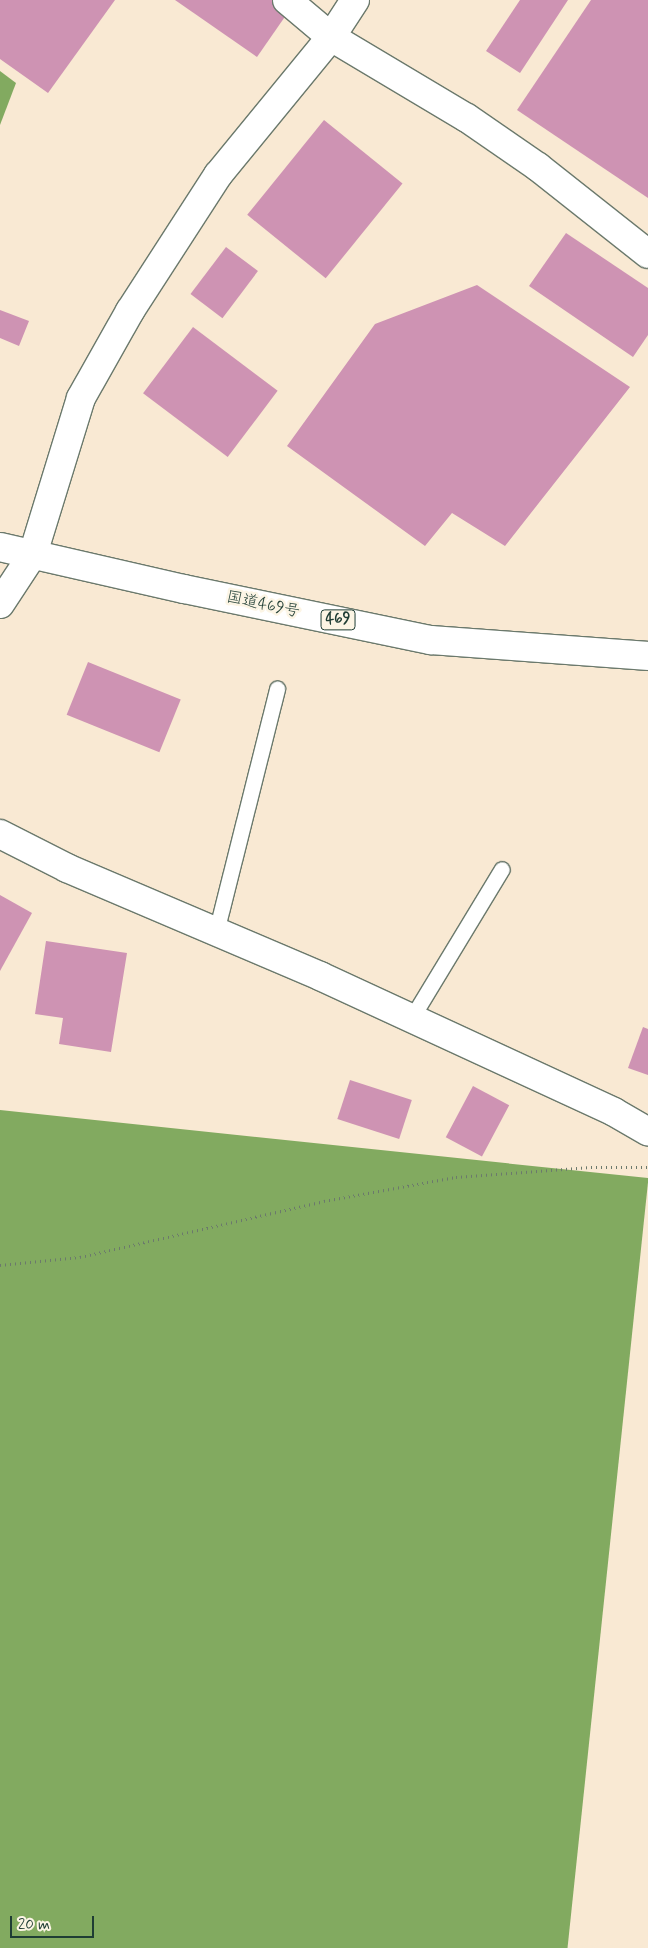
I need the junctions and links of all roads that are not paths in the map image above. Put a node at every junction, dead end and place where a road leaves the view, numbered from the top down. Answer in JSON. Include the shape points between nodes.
{"nodes":[{"id":1,"x":287,"y":0,"type":"edge"},
{"id":2,"x":355,"y":0,"type":"edge"},
{"id":3,"x":331,"y":37,"type":"junction"},
{"id":4,"x":648,"y":254,"type":"edge"},
{"id":5,"x":0,"y":546,"type":"edge"},
{"id":6,"x":33,"y":554,"type":"junction"},
{"id":7,"x":0,"y":604,"type":"edge"},
{"id":8,"x":648,"y":656,"type":"edge"},
{"id":9,"x":278,"y":689,"type":"dead end"},
{"id":10,"x":0,"y":834,"type":"edge"},
{"id":11,"x":502,"y":869,"type":"dead end"},
{"id":12,"x":216,"y":932,"type":"junction"},
{"id":13,"x":411,"y":1019,"type":"junction"},
{"id":14,"x":648,"y":1132,"type":"edge"}],
"edges":[{"from":1,"to":3,"type":"main road"},
{"from":2,"to":3,"type":"main road"},
{"from":3,"to":4,"type":"main road","via":[[467,118],[538,167]]},
{"from":3,"to":6,"type":"main road","via":[[218,175],[130,311],[81,398]]},
{"from":5,"to":6,"type":"main road","name":"国道469号","number":"469"},
{"from":6,"to":7,"type":"main road"},
{"from":6,"to":8,"type":"main road","name":"国道469号","number":"469","via":[[431,640]]},
{"from":9,"to":12,"type":"lane"},
{"from":10,"to":12,"type":"main road","via":[[67,868]]},
{"from":11,"to":13,"type":"lane"},
{"from":12,"to":13,"type":"main road"},
{"from":13,"to":14,"type":"main road","via":[[614,1112]]}]}
